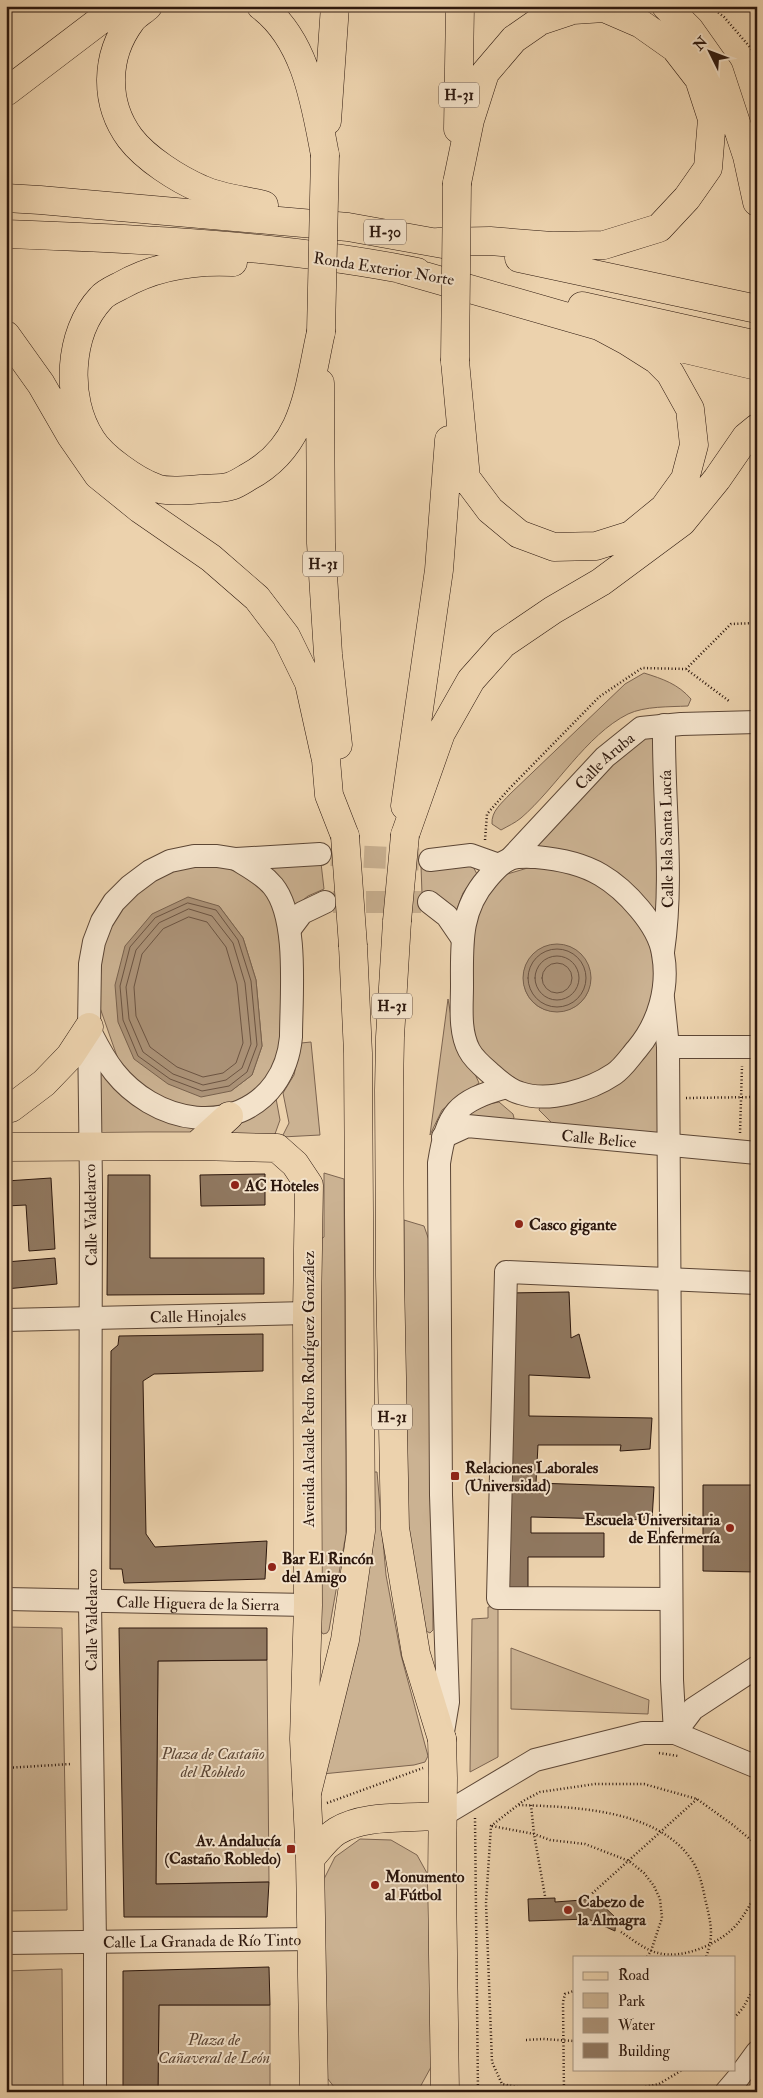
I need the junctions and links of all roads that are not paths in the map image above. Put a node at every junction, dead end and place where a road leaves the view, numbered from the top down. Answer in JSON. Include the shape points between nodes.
{"nodes":[{"id":1,"x":119,"y":6,"type":"edge"},
{"id":2,"x":148,"y":6,"type":"edge"},
{"id":3,"x":261,"y":6,"type":"edge"},
{"id":4,"x":335,"y":6,"type":"edge"},
{"id":5,"x":460,"y":6,"type":"edge"},
{"id":6,"x":666,"y":6,"type":"edge"},
{"id":7,"x":6,"y":92,"type":"edge"},
{"id":8,"x":325,"y":155,"type":"junction"},
{"id":9,"x":457,"y":183,"type":"junction"},
{"id":10,"x":6,"y":198,"type":"edge"},
{"id":11,"x":757,"y":202,"type":"edge"},
{"id":12,"x":348,"y":227,"type":"junction"},
{"id":13,"x":6,"y":234,"type":"edge"},
{"id":14,"x":438,"y":242,"type":"junction"},
{"id":15,"x":350,"y":261,"type":"junction"},
{"id":16,"x":400,"y":269,"type":"junction"},
{"id":17,"x":757,"y":309,"type":"edge"},
{"id":18,"x":599,"y":326,"type":"junction"},
{"id":19,"x":321,"y":332,"type":"junction"},
{"id":20,"x":6,"y":335,"type":"edge"},
{"id":21,"x":757,"y":345,"type":"edge"},
{"id":22,"x":455,"y":361,"type":"junction"},
{"id":23,"x":757,"y":366,"type":"edge"},
{"id":24,"x":757,"y":428,"type":"edge"},
{"id":25,"x":757,"y":722,"type":"edge"},
{"id":26,"x":664,"y":726,"type":"junction"},
{"id":27,"x":336,"y":796,"type":"junction"},
{"id":28,"x":412,"y":798,"type":"junction"},
{"id":29,"x":320,"y":854,"type":"tunnel mouth"},
{"id":30,"x":236,"y":859,"type":"junction"},
{"id":31,"x":430,"y":860,"type":"tunnel mouth"},
{"id":32,"x":505,"y":862,"type":"junction"},
{"id":33,"x":325,"y":902,"type":"tunnel mouth"},
{"id":34,"x":429,"y":902,"type":"tunnel mouth"},
{"id":35,"x":290,"y":929,"type":"junction"},
{"id":36,"x":462,"y":938,"type":"junction"},
{"id":37,"x":663,"y":952,"type":"junction"},
{"id":38,"x":664,"y":998,"type":"junction"},
{"id":39,"x":89,"y":1028,"type":"junction"},
{"id":40,"x":668,"y":1047,"type":"junction"},
{"id":41,"x":749,"y":1052,"type":"edge"},
{"id":42,"x":513,"y":1090,"type":"junction"},
{"id":43,"x":6,"y":1109,"type":"edge"},
{"id":44,"x":229,"y":1116,"type":"junction"},
{"id":45,"x":538,"y":1132,"type":"junction"},
{"id":46,"x":443,"y":1137,"type":"junction"},
{"id":47,"x":669,"y":1145,"type":"junction"},
{"id":48,"x":196,"y":1146,"type":"junction"},
{"id":49,"x":6,"y":1147,"type":"edge"},
{"id":50,"x":89,"y":1148,"type":"junction"},
{"id":51,"x":748,"y":1148,"type":"edge"},
{"id":52,"x":670,"y":1279,"type":"junction"},
{"id":53,"x":757,"y":1283,"type":"edge"},
{"id":54,"x":307,"y":1313,"type":"junction"},
{"id":55,"x":91,"y":1318,"type":"junction"},
{"id":56,"x":6,"y":1320,"type":"edge"},
{"id":57,"x":6,"y":1599,"type":"edge"},
{"id":58,"x":671,"y":1599,"type":"junction"},
{"id":59,"x":90,"y":1602,"type":"junction"},
{"id":60,"x":308,"y":1606,"type":"junction"},
{"id":61,"x":757,"y":1667,"type":"edge"},
{"id":62,"x":675,"y":1734,"type":"junction"},
{"id":63,"x":442,"y":1739,"type":"junction"},
{"id":64,"x":757,"y":1767,"type":"edge"},
{"id":65,"x":314,"y":1799,"type":"junction"},
{"id":66,"x":443,"y":1815,"type":"junction"},
{"id":67,"x":310,"y":1858,"type":"junction"},
{"id":68,"x":310,"y":1939,"type":"junction"},
{"id":69,"x":95,"y":1942,"type":"junction"},
{"id":70,"x":6,"y":1943,"type":"edge"},
{"id":71,"x":757,"y":2052,"type":"edge"},
{"id":72,"x":317,"y":2087,"type":"edge"},
{"id":73,"x":95,"y":2092,"type":"edge"},
{"id":74,"x":445,"y":2092,"type":"edge"},
{"id":75,"x":726,"y":2092,"type":"edge"}],
"edges":[{"from":1,"to":7,"type":"main road"},
{"from":2,"to":12,"type":"main road","via":[[132,20],[118,46],[110,74],[114,107],[130,138],[158,164],[202,190]]},
{"from":3,"to":8,"type":"main road","via":[[274,17],[298,54],[314,97]]},
{"from":4,"to":8,"type":"main road","number":"H-31"},
{"from":5,"to":9,"type":"main road","number":"H-31"},
{"from":6,"to":11,"type":"main road","via":[[690,30],[719,71],[747,156]]},
{"from":8,"to":19,"type":"main road","number":"H-31","bridge":true},
{"from":9,"to":14,"type":"main road","via":[[484,73],[514,40],[540,21],[573,10],[604,8],[641,24],[675,48],[699,79],[712,119],[708,168],[687,198],[659,228],[604,246]]},
{"from":9,"to":22,"type":"main road","number":"H-31","bridge":true},
{"from":10,"to":12,"type":"main road","name":"Ronda Exterior Norte","number":"H-30"},
{"from":12,"to":14,"type":"main road","name":"Ronda Exterior Norte","number":"H-30"},
{"from":13,"to":15,"type":"main road","name":"Ronda Exterior Norte","number":"H-30","via":[[150,239]]},
{"from":14,"to":17,"type":"main road","name":"Ronda Exterior Norte","number":"H-30"},
{"from":15,"to":16,"type":"main road","name":"Ronda Exterior Norte","number":"H-30"},
{"from":15,"to":19,"type":"main road","via":[[263,264],[216,261],[172,265],[136,276],[101,297],[81,327],[74,360],[75,402],[91,440],[118,467],[158,489],[231,486],[264,469],[287,446],[304,410]]},
{"from":16,"to":18,"type":"main road"},
{"from":16,"to":21,"type":"main road","name":"Ronda Exterior Norte","number":"H-30"},
{"from":18,"to":22,"type":"main road","via":[[657,360],[670,373],[690,409],[694,445],[685,479],[664,508],[631,535],[596,546],[554,547],[519,534],[490,510],[466,478]]},
{"from":18,"to":23,"type":"main road","via":[[648,342]]},
{"from":19,"to":27,"type":"main road","number":"H-31","via":[[321,543]]},
{"from":20,"to":27,"type":"main road","via":[[98,475],[140,510],[211,558],[257,598],[286,636],[309,682]]},
{"from":22,"to":28,"type":"main road","number":"H-31","via":[[439,570]]},
{"from":24,"to":28,"type":"main road","via":[[746,436],[682,522],[601,582],[552,610],[503,644],[471,680]]},
{"from":25,"to":26,"type":"street","name":"Calle Aruba"},
{"from":26,"to":32,"type":"street","name":"Calle Aruba","via":[[641,728],[605,757]]},
{"from":26,"to":37,"type":"street","name":"Calle Isla Santa Lucía","via":[[668,852],[667,926]]},
{"from":27,"to":65,"type":"main road","number":"H-31","bridge":true,"via":[[345,836],[358,1053],[361,1530]]},
{"from":28,"to":63,"type":"main road","number":"H-31","bridge":true,"via":[[396,921],[390,1037],[395,1528],[416,1654]]},
{"from":29,"to":30,"type":"street"},
{"from":30,"to":35,"type":"street","via":[[273,886],[284,904]]},
{"from":30,"to":39,"type":"street","name":"Calle Valdelarco","via":[[194,856],[170,860],[150,871],[114,902],[94,942],[90,964]]},
{"from":31,"to":32,"type":"street","via":[[470,855]]},
{"from":32,"to":36,"type":"street","name":"Calle Aruba","via":[[479,888],[467,911]]},
{"from":32,"to":37,"type":"street","via":[[536,857],[562,860],[600,874],[632,900],[654,932]]},
{"from":33,"to":35,"type":"street","via":[[302,913]]},
{"from":34,"to":36,"type":"street","via":[[447,916]]},
{"from":35,"to":44,"type":"street","via":[[290,1053],[274,1087],[259,1101]]},
{"from":36,"to":42,"type":"street","name":"Calle Aruba","via":[[462,1015],[468,1050],[482,1066]]},
{"from":37,"to":38,"type":"street"},
{"from":38,"to":40,"type":"street"},
{"from":38,"to":42,"type":"street","via":[[644,1041],[615,1073],[576,1091],[536,1096]]},
{"from":39,"to":43,"type":"main road","via":[[70,1056],[44,1083]]},
{"from":39,"to":44,"type":"street","via":[[106,1063],[132,1090],[149,1102],[188,1116]]},
{"from":39,"to":50,"type":"street","name":"Calle Valdelarco"},
{"from":40,"to":41,"type":"street"},
{"from":40,"to":47,"type":"street"},
{"from":42,"to":45,"type":"street"},
{"from":42,"to":46,"type":"street","via":[[488,1092],[465,1104],[449,1119]]},
{"from":44,"to":48,"type":"main road"},
{"from":45,"to":46,"type":"street","name":"Calle Belice","via":[[467,1126]]},
{"from":45,"to":47,"type":"street","name":"Calle Belice"},
{"from":46,"to":63,"type":"street","via":[[439,1163],[441,1495],[448,1702]]},
{"from":47,"to":51,"type":"street","name":"Calle Belice"},
{"from":47,"to":52,"type":"street"},
{"from":48,"to":50,"type":"main road","name":"Avenida Alcalde Pedro Rodríguez González"},
{"from":48,"to":54,"type":"main road","name":"Avenida Alcalde Pedro Rodríguez González","via":[[277,1148],[295,1164],[309,1185]]},
{"from":49,"to":50,"type":"main road","name":"Avenida Alcalde Pedro Rodríguez González"},
{"from":50,"to":55,"type":"street","name":"Calle Valdelarco"},
{"from":52,"to":53,"type":"street"},
{"from":52,"to":58,"type":"street"},
{"from":52,"to":58,"type":"street","via":[[506,1272],[498,1598],[583,1602]]},
{"from":54,"to":55,"type":"street","name":"Calle Hinojales"},
{"from":54,"to":60,"type":"main road","name":"Avenida Alcalde Pedro Rodríguez González"},
{"from":55,"to":56,"type":"street","name":"Calle Hinojales"},
{"from":55,"to":59,"type":"street","name":"Calle Valdelarco"},
{"from":57,"to":59,"type":"street","name":"Calle Higuera de la Sierra"},
{"from":58,"to":62,"type":"street"},
{"from":59,"to":60,"type":"street","name":"Calle Higuera de la Sierra"},
{"from":59,"to":69,"type":"street","name":"Calle Valdelarco"},
{"from":60,"to":65,"type":"main road","name":"Avenida Alcalde Pedro Rodríguez González","via":[[304,1739]]},
{"from":61,"to":62,"type":"street","via":[[693,1709]]},
{"from":62,"to":64,"type":"street"},
{"from":62,"to":66,"type":"street","via":[[644,1733],[535,1760]]},
{"from":63,"to":66,"type":"main road"},
{"from":65,"to":67,"type":"main road","name":"Avenida Alcalde Pedro Rodríguez González"},
{"from":66,"to":67,"type":"main road","via":[[370,1819],[336,1831]]},
{"from":66,"to":74,"type":"main road"},
{"from":67,"to":68,"type":"main road","name":"Avenida Alcalde Pedro Rodríguez González"},
{"from":68,"to":69,"type":"street","name":"Calle La Granada de Río Tinto"},
{"from":68,"to":72,"type":"main road","name":"Avenida Alcalde Pedro Rodríguez González"},
{"from":69,"to":70,"type":"street","name":"Calle La Granada de Río Tinto"},
{"from":69,"to":73,"type":"street","name":"Calle Valdelarco"},
{"from":71,"to":75,"type":"street"}]}
